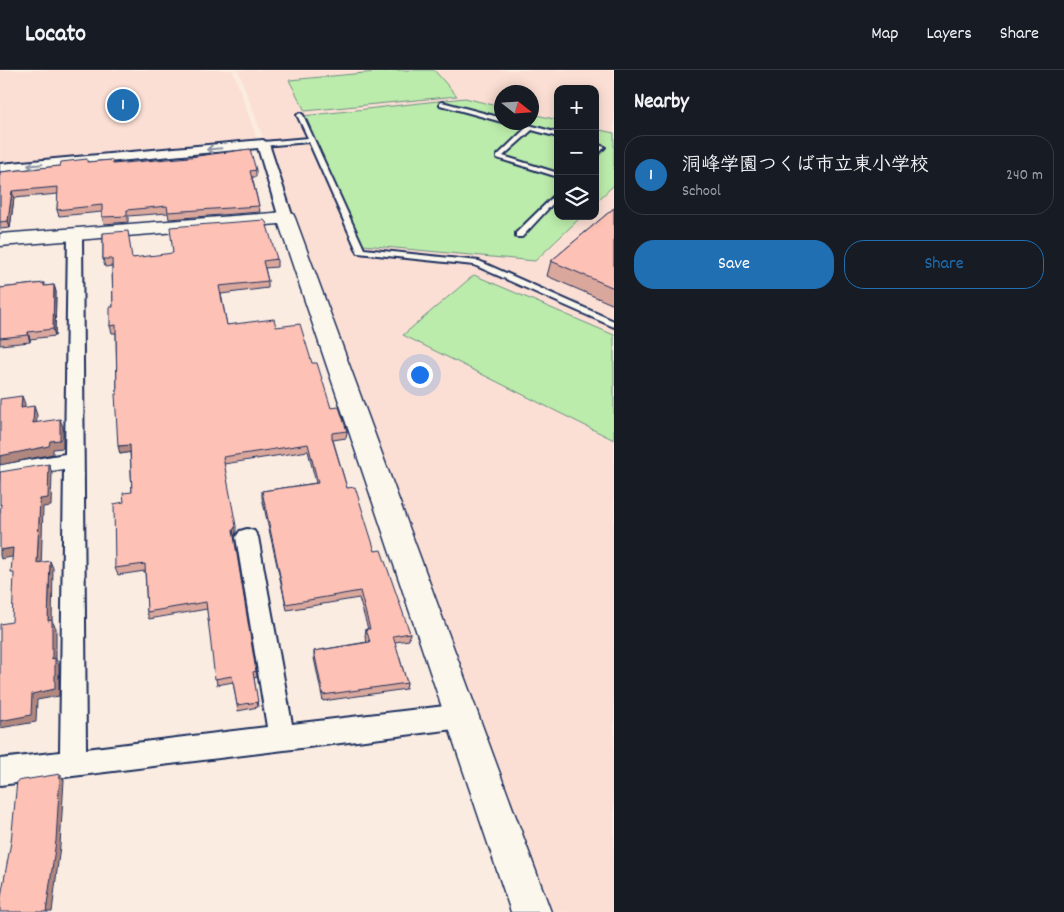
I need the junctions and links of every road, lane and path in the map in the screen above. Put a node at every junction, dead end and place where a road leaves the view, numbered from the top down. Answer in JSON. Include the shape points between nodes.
{"nodes":[{"id":1,"x":442,"y":104,"type":"dead end"},
{"id":2,"x":300,"y":115,"type":"dead end"},
{"id":3,"x":494,"y":118,"type":"edge"},
{"id":4,"x":528,"y":130,"type":"edge"},
{"id":5,"x":538,"y":130,"type":"edge"},
{"id":6,"x":554,"y":134,"type":"edge"},
{"id":7,"x":311,"y":140,"type":"junction"},
{"id":8,"x":263,"y":144,"type":"junction"},
{"id":9,"x":0,"y":168,"type":"edge"},
{"id":10,"x":554,"y":174,"type":"edge"},
{"id":11,"x":554,"y":198,"type":"edge"},
{"id":12,"x":286,"y":218,"type":"junction"},
{"id":13,"x":75,"y":234,"type":"junction"},
{"id":14,"x":519,"y":235,"type":"dead end"},
{"id":15,"x":0,"y":240,"type":"edge"},
{"id":16,"x":614,"y":324,"type":"edge"},
{"id":17,"x":74,"y":460,"type":"junction"},
{"id":18,"x":0,"y":472,"type":"edge"},
{"id":19,"x":247,"y":537,"type":"dead end"},
{"id":20,"x":462,"y":716,"type":"junction"},
{"id":21,"x":282,"y":738,"type":"junction"},
{"id":22,"x":73,"y":764,"type":"junction"},
{"id":23,"x":0,"y":772,"type":"edge"},
{"id":24,"x":531,"y":912,"type":"edge"}],
"edges":[{"from":1,"to":3,"type":"lane"},
{"from":2,"to":7,"type":"lane"},
{"from":4,"to":10,"type":"lane","via":[[500,157]]},
{"from":5,"to":6,"type":"lane"},
{"from":7,"to":8,"type":"lane"},
{"from":7,"to":16,"type":"lane","via":[[360,251],[476,263]]},
{"from":8,"to":9,"type":"street","one_way":true},
{"from":8,"to":12,"type":"street"},
{"from":11,"to":14,"type":"lane"},
{"from":12,"to":13,"type":"street"},
{"from":12,"to":20,"type":"street"},
{"from":13,"to":15,"type":"street"},
{"from":13,"to":17,"type":"street"},
{"from":17,"to":18,"type":"street"},
{"from":17,"to":22,"type":"street"},
{"from":19,"to":21,"type":"street"},
{"from":20,"to":21,"type":"street"},
{"from":20,"to":24,"type":"street"},
{"from":21,"to":22,"type":"street"},
{"from":22,"to":23,"type":"street"}]}
